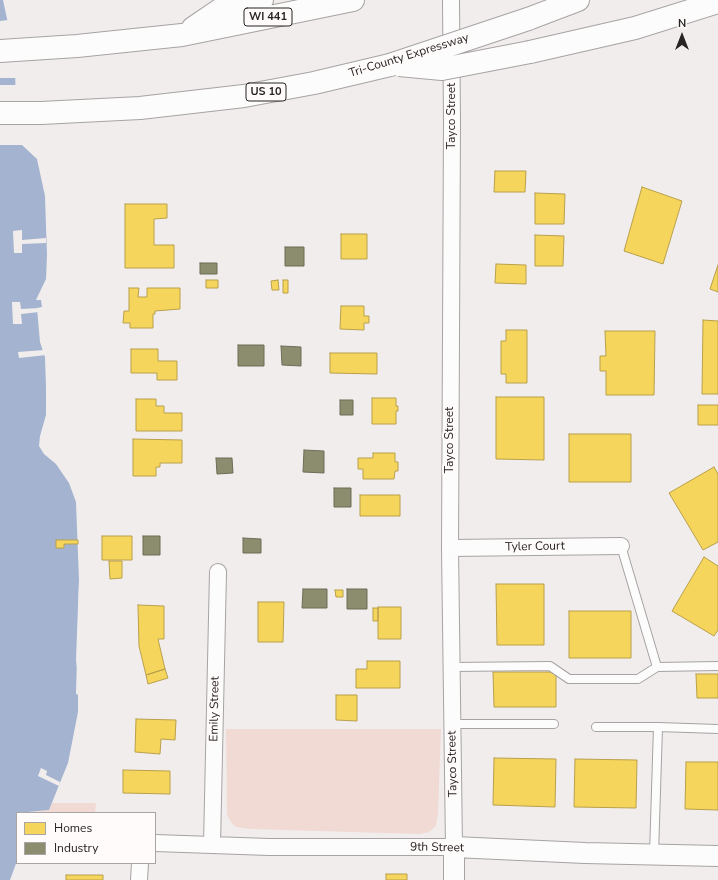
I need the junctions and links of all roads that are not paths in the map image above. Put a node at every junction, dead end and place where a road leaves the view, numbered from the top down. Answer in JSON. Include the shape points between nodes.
{"nodes":[{"id":1,"x":262,"y":0,"type":"edge"},
{"id":2,"x":353,"y":0,"type":"edge"},
{"id":3,"x":451,"y":0,"type":"edge"},
{"id":4,"x":578,"y":0,"type":"edge"},
{"id":5,"x":718,"y":2,"type":"edge"},
{"id":6,"x":182,"y":35,"type":"junction"},
{"id":7,"x":0,"y":51,"type":"edge"},
{"id":8,"x":390,"y":65,"type":"junction"},
{"id":9,"x":0,"y":113,"type":"edge"},
{"id":10,"x":621,"y":546,"type":"joint"},
{"id":11,"x":450,"y":548,"type":"junction"},
{"id":12,"x":218,"y":572,"type":"dead end"},
{"id":13,"x":451,"y":666,"type":"junction"},
{"id":14,"x":656,"y":666,"type":"junction"},
{"id":15,"x":718,"y":666,"type":"edge"},
{"id":16,"x":452,"y":724,"type":"junction"},
{"id":17,"x":554,"y":724,"type":"dead end"},
{"id":18,"x":596,"y":727,"type":"dead end"},
{"id":19,"x":658,"y":727,"type":"junction"},
{"id":20,"x":718,"y":729,"type":"edge"},
{"id":21,"x":156,"y":843,"type":"edge"},
{"id":22,"x":212,"y":845,"type":"junction"},
{"id":23,"x":454,"y":847,"type":"junction"},
{"id":24,"x":654,"y":854,"type":"junction"},
{"id":25,"x":718,"y":856,"type":"edge"},
{"id":26,"x":140,"y":864,"type":"edge"},
{"id":27,"x":139,"y":880,"type":"edge"},
{"id":28,"x":454,"y":880,"type":"edge"}],
"edges":[{"from":1,"to":6,"type":"highway","via":[[222,9]]},
{"from":2,"to":6,"type":"highway","number":"WI 441"},
{"from":3,"to":11,"type":"street","name":"Tayco Street"},
{"from":4,"to":8,"type":"highway","name":"Tri-County Expressway","number":"US 10","bridge":true},
{"from":5,"to":8,"type":"highway","bridge":true,"via":[[635,28],[442,69]]},
{"from":6,"to":7,"type":"highway","number":"WI 441"},
{"from":8,"to":9,"type":"highway","name":"Tri-County Expressway","number":"US 10","via":[[244,96],[140,108]]},
{"from":10,"to":11,"type":"street","name":"Tyler Court"},
{"from":10,"to":14,"type":"lane"},
{"from":11,"to":13,"type":"street","name":"Tayco Street"},
{"from":12,"to":22,"type":"street","name":"Emily Street"},
{"from":13,"to":14,"type":"lane","via":[[550,666],[569,679],[638,679]]},
{"from":13,"to":16,"type":"street","name":"Tayco Street"},
{"from":14,"to":15,"type":"lane"},
{"from":16,"to":17,"type":"lane"},
{"from":16,"to":23,"type":"street","name":"Tayco Street"},
{"from":18,"to":19,"type":"lane"},
{"from":19,"to":20,"type":"lane"},
{"from":19,"to":24,"type":"lane"},
{"from":21,"to":22,"type":"street","name":"9th Street"},
{"from":22,"to":23,"type":"street","name":"9th Street"},
{"from":23,"to":24,"type":"street","name":"9th Street"},
{"from":23,"to":28,"type":"street","name":"Tayco Street"},
{"from":24,"to":25,"type":"street","name":"9th Street"},
{"from":26,"to":27,"type":"street"}]}
